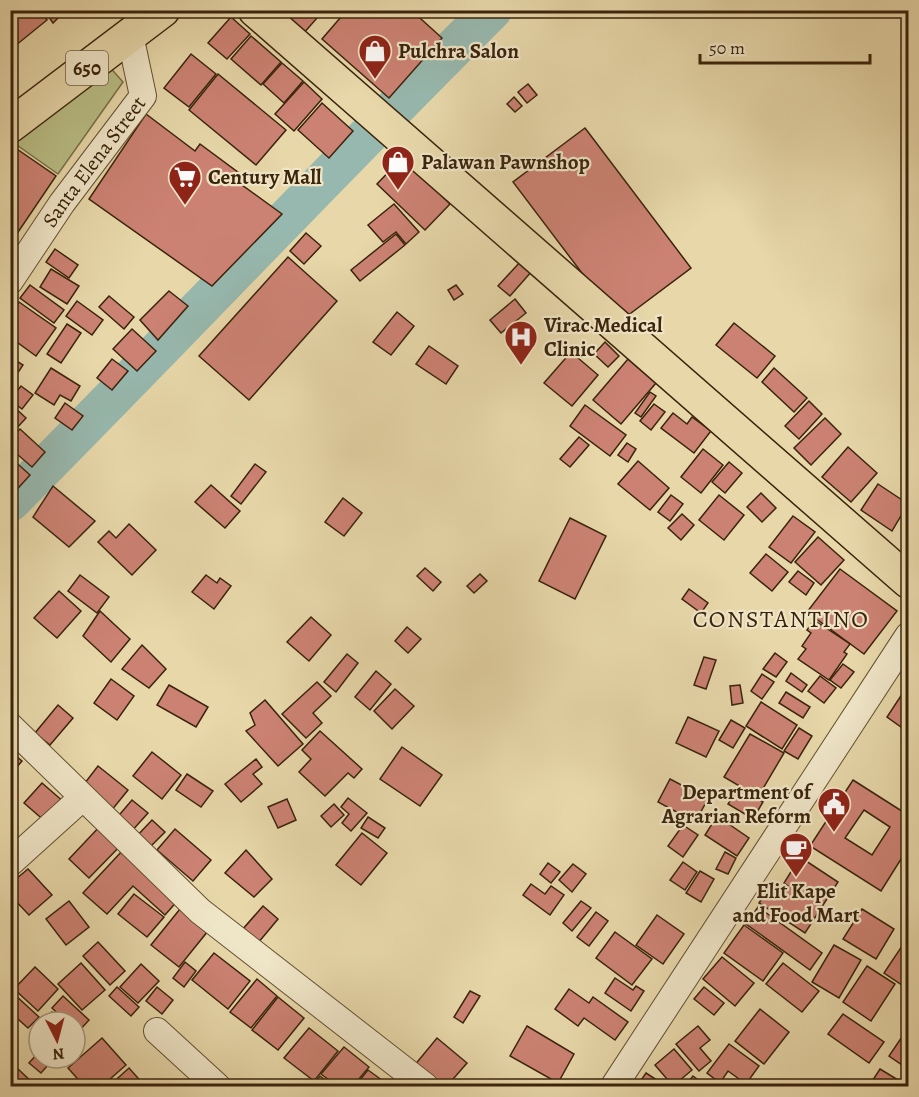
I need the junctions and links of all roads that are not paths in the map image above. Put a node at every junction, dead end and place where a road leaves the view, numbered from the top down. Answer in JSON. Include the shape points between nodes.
{"nodes":[{"id":1,"x":163,"y":10,"type":"edge"},
{"id":2,"x":255,"y":10,"type":"edge"},
{"id":3,"x":128,"y":23,"type":"edge"},
{"id":4,"x":10,"y":126,"type":"edge"},
{"id":5,"x":10,"y":281,"type":"edge"},
{"id":6,"x":909,"y":581,"type":"edge"},
{"id":7,"x":909,"y":636,"type":"edge"},
{"id":8,"x":10,"y":726,"type":"edge"},
{"id":9,"x":81,"y":798,"type":"junction"},
{"id":10,"x":10,"y":863,"type":"edge"},
{"id":11,"x":157,"y":1031,"type":"dead end"},
{"id":12,"x":217,"y":1086,"type":"edge"},
{"id":13,"x":424,"y":1086,"type":"edge"},
{"id":14,"x":614,"y":1086,"type":"edge"}],
"edges":[{"from":1,"to":3,"type":"main road","number":"650"},
{"from":2,"to":6,"type":"main road"},
{"from":3,"to":4,"type":"main road","number":"650"},
{"from":3,"to":5,"type":"street","name":"Santa Elena Street","via":[[143,96],[62,203]]},
{"from":7,"to":14,"type":"street"},
{"from":8,"to":9,"type":"street"},
{"from":9,"to":10,"type":"street"},
{"from":9,"to":13,"type":"street","via":[[201,911]]},
{"from":11,"to":12,"type":"street"}]}
